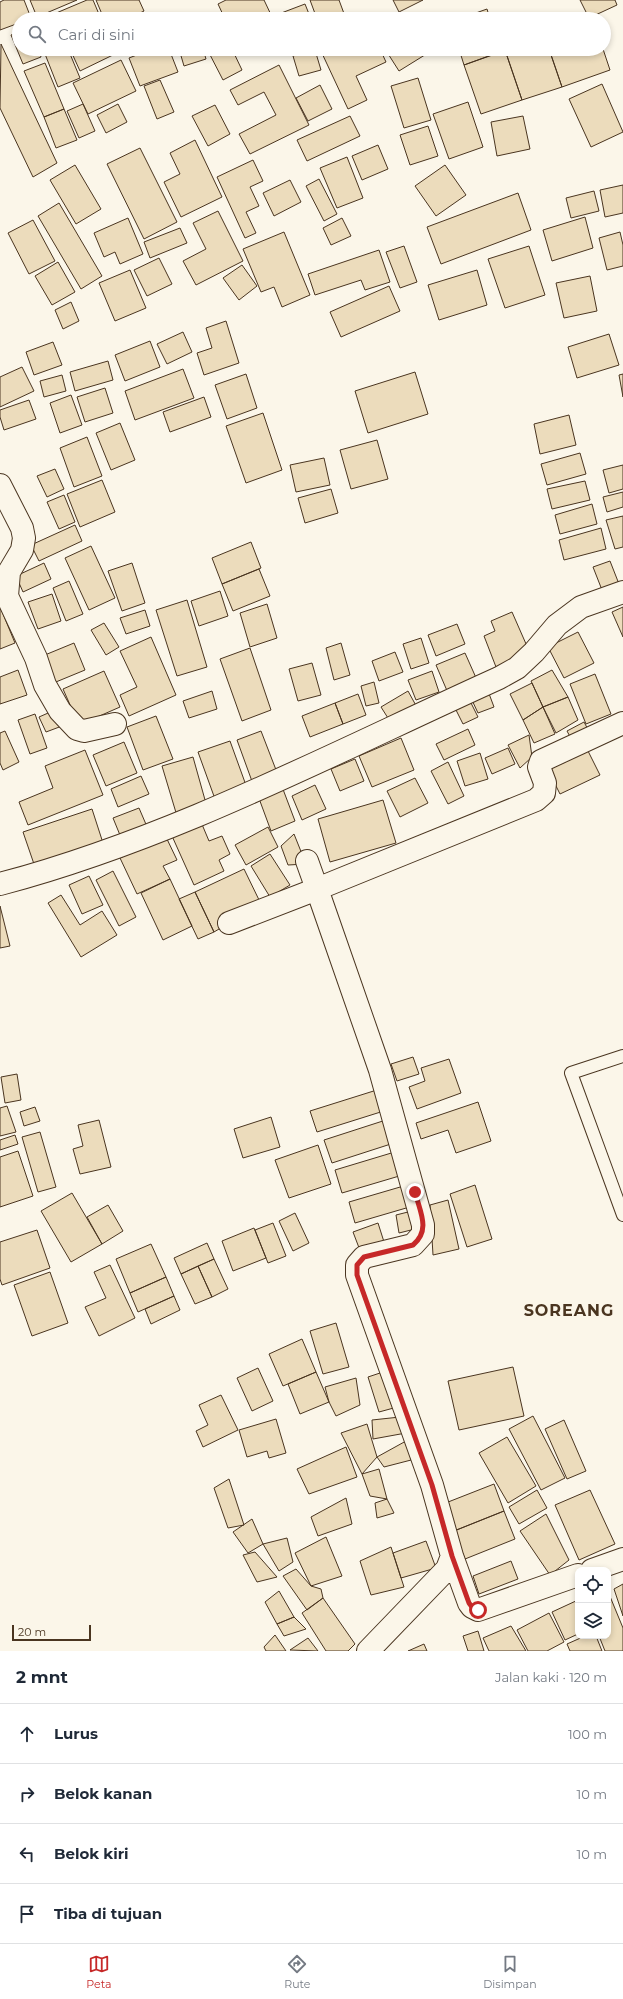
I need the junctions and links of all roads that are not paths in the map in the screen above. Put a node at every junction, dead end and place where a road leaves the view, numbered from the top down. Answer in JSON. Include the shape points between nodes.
{"nodes":[{"id":1,"x":0,"y":485,"type":"edge"},
{"id":2,"x":623,"y":592,"type":"edge"},
{"id":3,"x":115,"y":724,"type":"dead end"},
{"id":4,"x":623,"y":724,"type":"edge"},
{"id":5,"x":307,"y":861,"type":"dead end"},
{"id":6,"x":0,"y":884,"type":"edge"},
{"id":7,"x":317,"y":888,"type":"junction"},
{"id":8,"x":230,"y":923,"type":"dead end"},
{"id":9,"x":623,"y":1056,"type":"edge"},
{"id":10,"x":623,"y":1215,"type":"edge"},
{"id":11,"x":452,"y":1556,"type":"junction"},
{"id":12,"x":623,"y":1559,"type":"edge"},
{"id":13,"x":600,"y":1567,"type":"edge"},
{"id":14,"x":575,"y":1576,"type":"edge"},
{"id":15,"x":368,"y":1651,"type":"edge"}],
"edges":[{"from":1,"to":3,"type":"street","via":[[22,528],[24,538],[22,550],[9,572],[7,596],[46,685],[60,711],[77,729],[84,731]]},
{"from":2,"to":6,"type":"street","via":[[581,607],[557,625],[517,668],[499,678],[209,811],[101,852]]},
{"from":4,"to":7,"type":"street","via":[[541,761],[539,767],[545,783],[544,793],[536,800]]},
{"from":5,"to":7,"type":"street"},
{"from":7,"to":8,"type":"street"},
{"from":7,"to":11,"type":"street","via":[[380,1070],[423,1225],[423,1234],[413,1245],[361,1259],[357,1265],[357,1275],[432,1485]]},
{"from":9,"to":10,"type":"lane","via":[[571,1073]]},
{"from":11,"to":14,"type":"street","via":[[469,1603],[478,1610]]},
{"from":11,"to":15,"type":"street","via":[[447,1569]]},
{"from":12,"to":13,"type":"street"}]}
